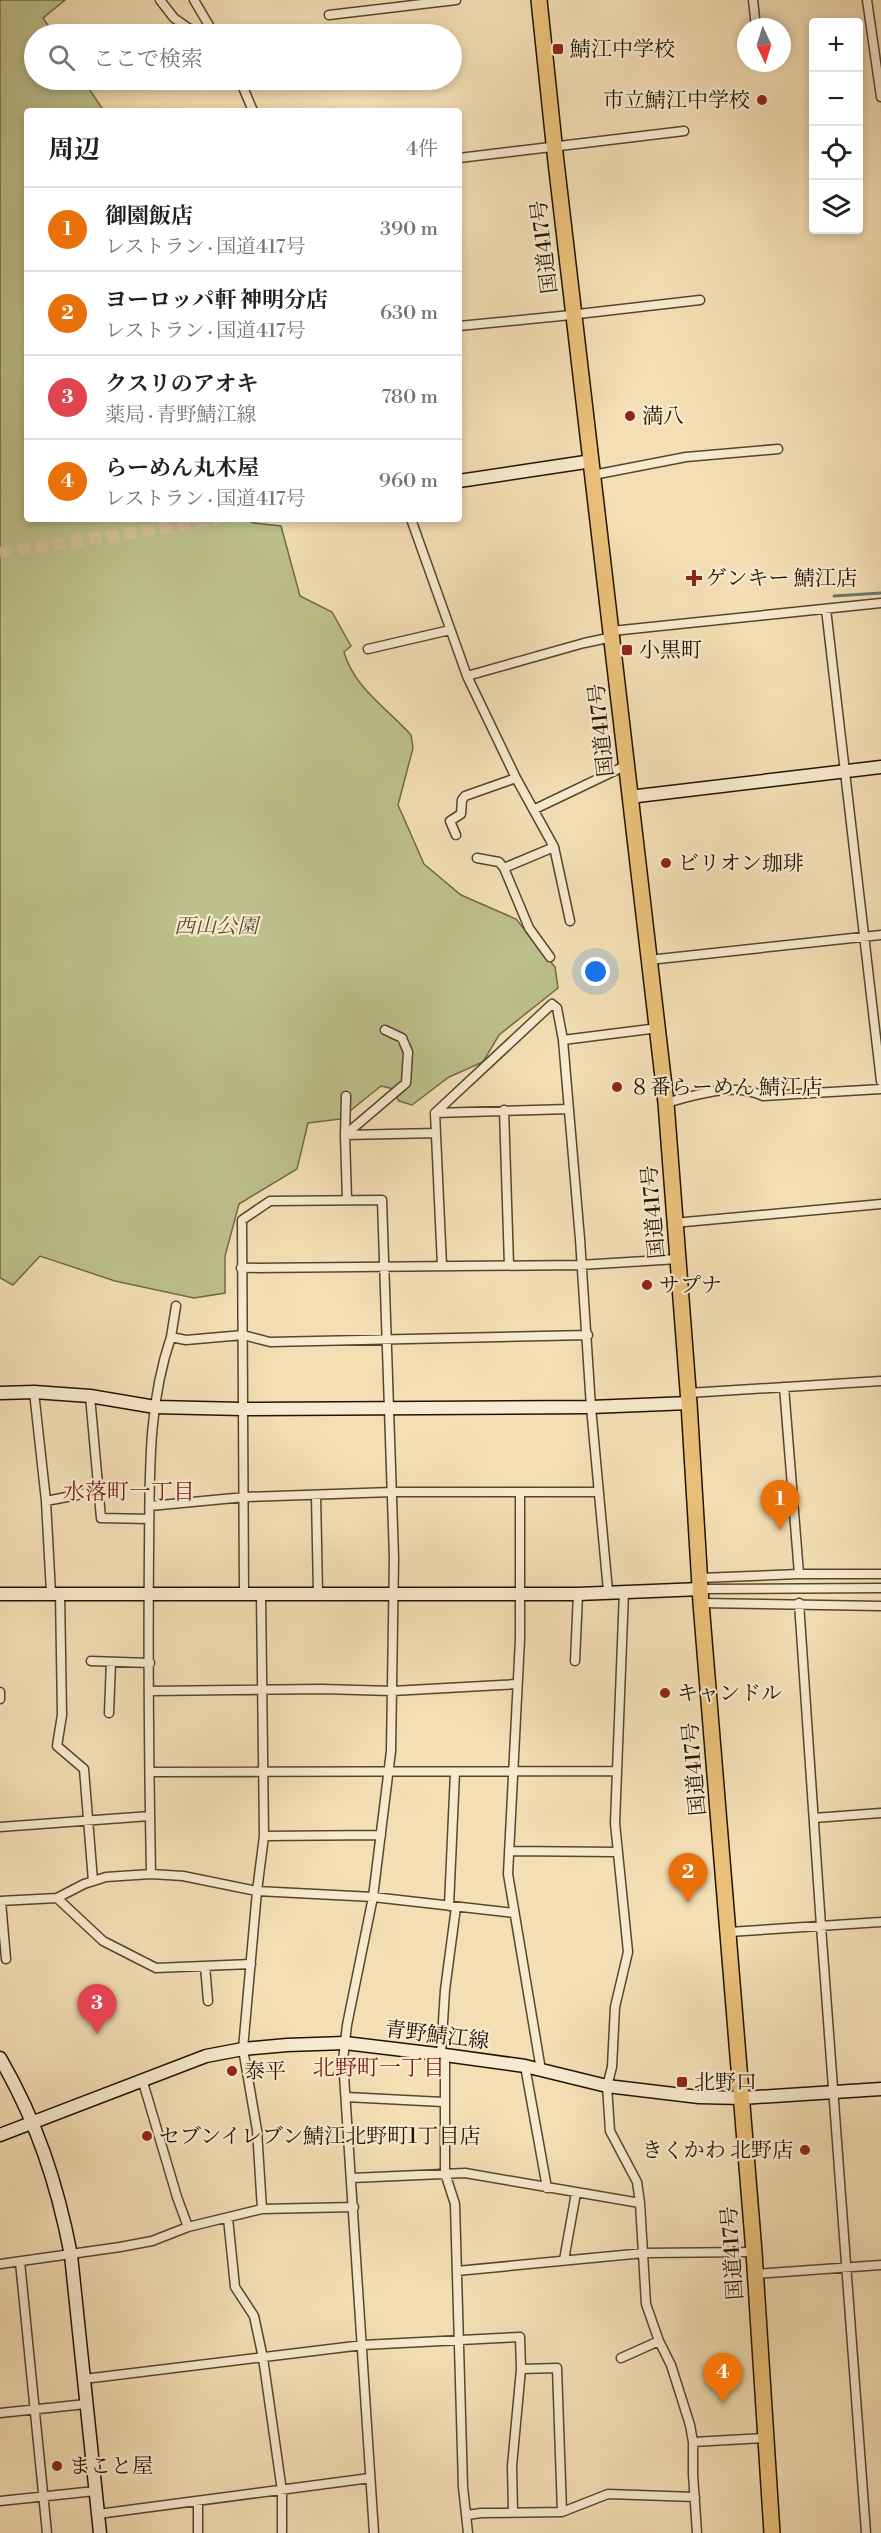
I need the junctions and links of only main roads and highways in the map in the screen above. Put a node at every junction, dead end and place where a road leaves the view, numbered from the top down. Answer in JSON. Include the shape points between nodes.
{"nodes":[{"id":1,"x":539,"y":0,"type":"edge"},
{"id":2,"x":772,"y":2533,"type":"edge"}],
"edges":[{"from":1,"to":2,"type":"highway","name":"国道417号","via":[[666,1103]]}]}
